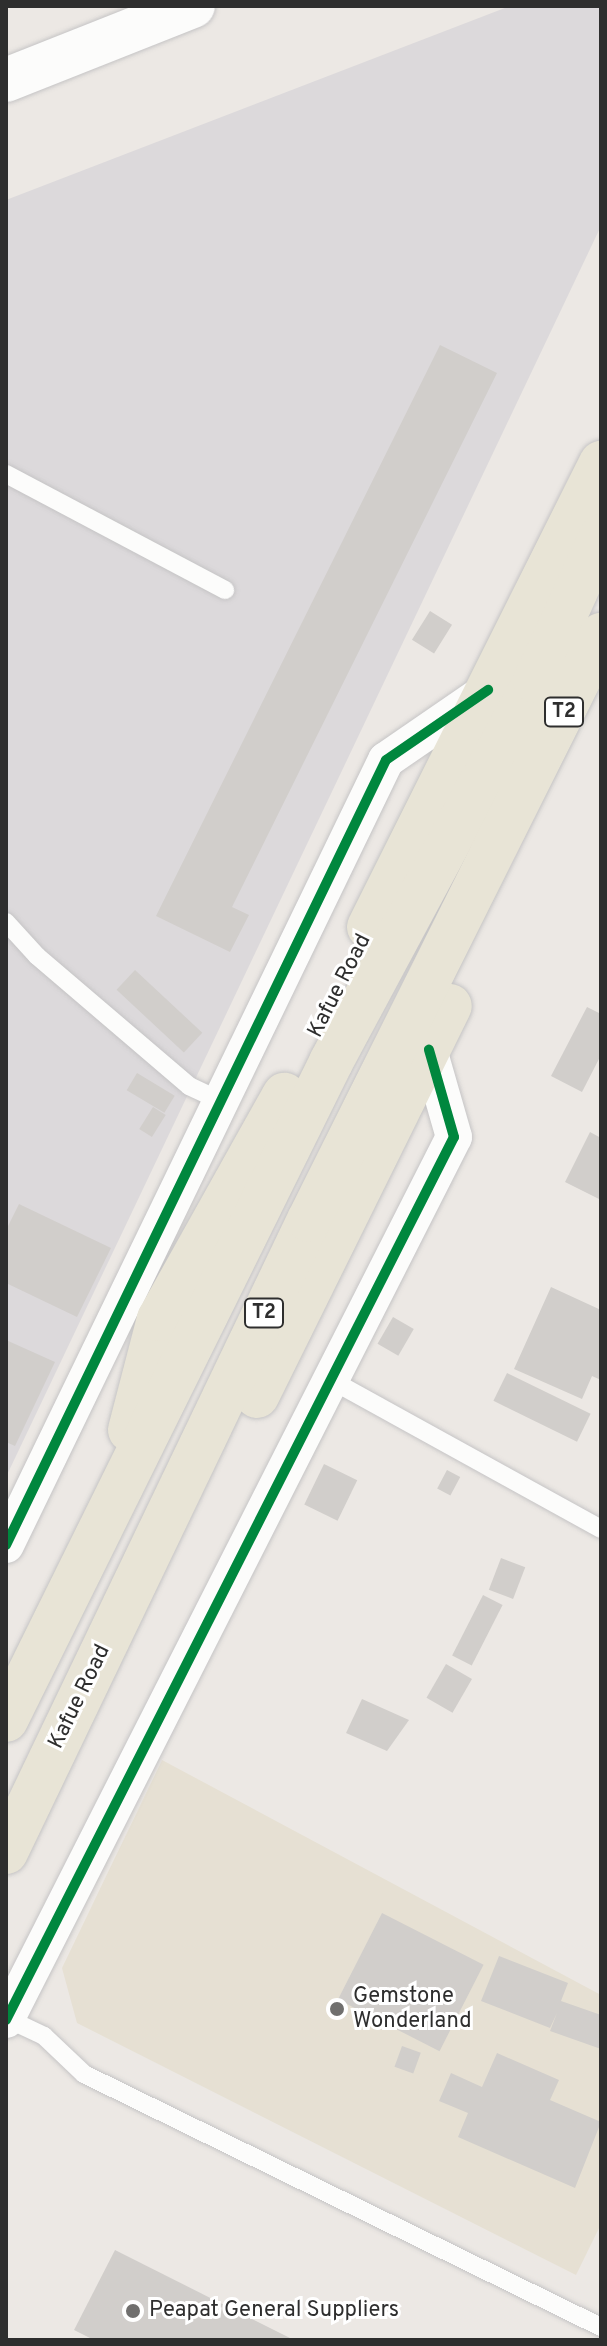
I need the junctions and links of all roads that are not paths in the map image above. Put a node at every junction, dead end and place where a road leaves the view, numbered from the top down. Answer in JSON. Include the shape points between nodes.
{"nodes":[{"id":1,"x":193,"y":6,"type":"edge"},
{"id":2,"x":6,"y":80,"type":"edge"},
{"id":3,"x":601,"y":463,"type":"edge"},
{"id":4,"x":6,"y":474,"type":"edge"},
{"id":5,"x":601,"y":536,"type":"edge"},
{"id":6,"x":225,"y":590,"type":"dead end"},
{"id":7,"x":601,"y":635,"type":"edge"},
{"id":8,"x":488,"y":690,"type":"junction"},
{"id":9,"x":601,"y":698,"type":"edge"},
{"id":10,"x":6,"y":922,"type":"edge"},
{"id":11,"x":429,"y":1050,"type":"junction"},
{"id":12,"x":221,"y":1101,"type":"junction"},
{"id":13,"x":331,"y":1380,"type":"junction"},
{"id":14,"x":107,"y":1517,"type":"junction"},
{"id":15,"x":601,"y":1529,"type":"edge"},
{"id":16,"x":154,"y":1542,"type":"junction"},
{"id":17,"x":6,"y":1545,"type":"edge"},
{"id":18,"x":7,"y":1714,"type":"edge"},
{"id":19,"x":6,"y":1852,"type":"edge"},
{"id":20,"x":6,"y":2019,"type":"edge"},
{"id":21,"x":601,"y":2327,"type":"edge"}],
"edges":[{"from":1,"to":2,"type":"main road"},
{"from":3,"to":8,"type":"main road","name":"Kafue Road","number":"T2"},
{"from":4,"to":6,"type":"lane"},
{"from":5,"to":14,"type":"main road","name":"Kafue Road","number":"T2","via":[[535,681],[331,1062]]},
{"from":7,"to":16,"type":"main road","name":"Kafue Road","number":"T2"},
{"from":8,"to":12,"type":"street","via":[[386,760]]},
{"from":8,"to":14,"type":"main road","name":"Kafue Road","number":"T2","via":[[292,1081],[159,1319]]},
{"from":9,"to":11,"type":"main road","name":"Kafue Road","number":"T2"},
{"from":10,"to":12,"type":"lane","via":[[37,956],[189,1086]]},
{"from":11,"to":13,"type":"street","via":[[454,1137]]},
{"from":11,"to":16,"type":"main road","name":"Kafue Road","number":"T2","via":[[259,1393]]},
{"from":12,"to":17,"type":"street"},
{"from":13,"to":15,"type":"lane"},
{"from":13,"to":20,"type":"street"},
{"from":14,"to":18,"type":"main road","name":"Kafue Road","number":"T2"},
{"from":16,"to":19,"type":"main road","name":"Kafue Road","number":"T2"},
{"from":20,"to":21,"type":"lane","via":[[44,2036],[84,2074]]}]}
